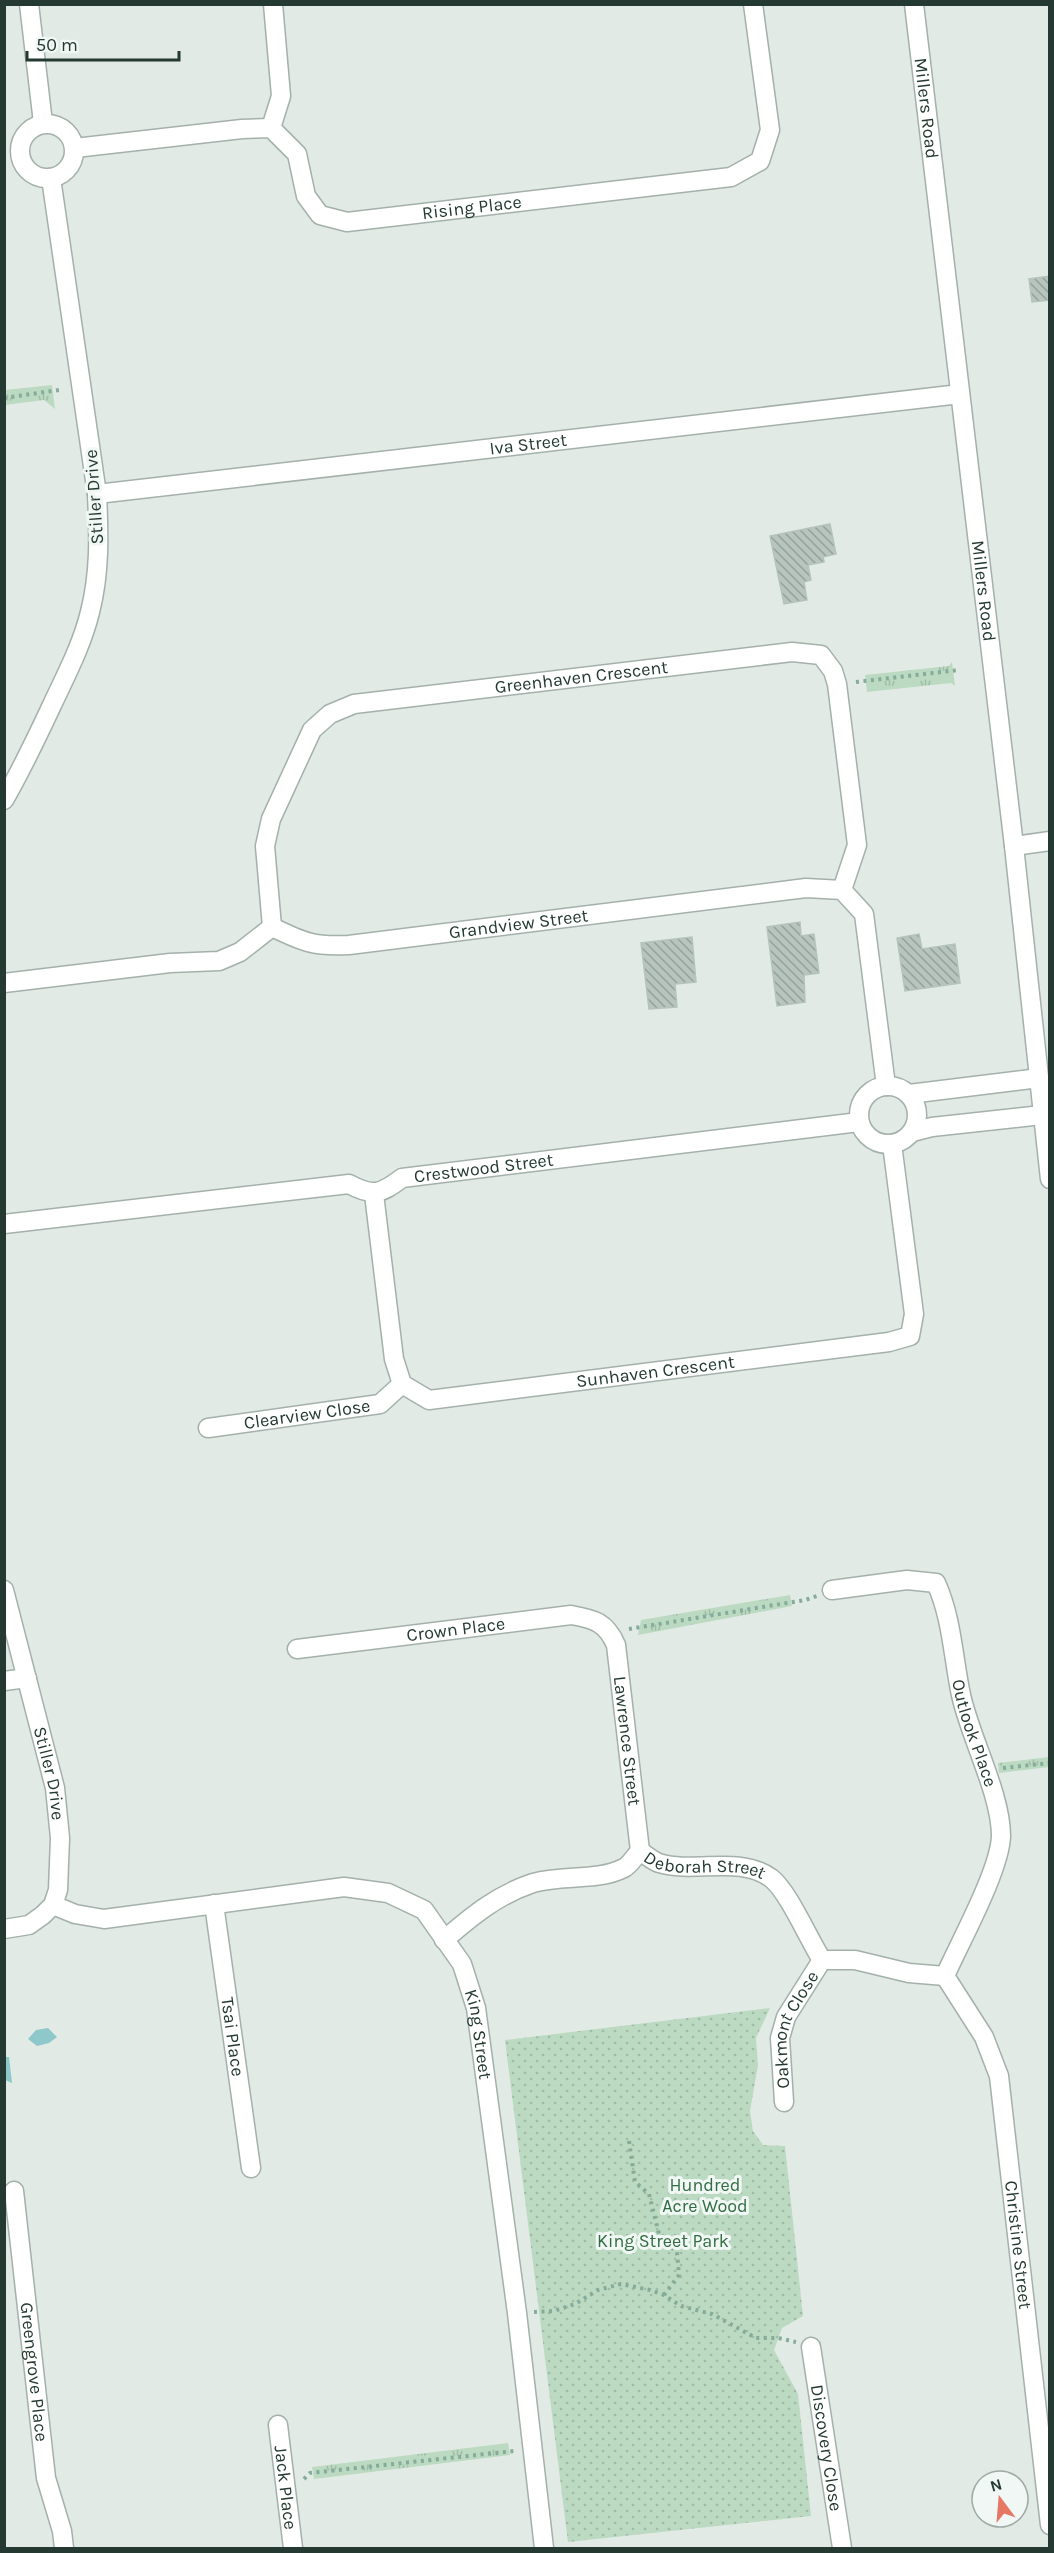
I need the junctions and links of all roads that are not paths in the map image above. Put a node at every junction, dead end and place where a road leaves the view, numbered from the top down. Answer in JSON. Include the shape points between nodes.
{"nodes":[{"id":1,"x":29,"y":4,"type":"edge"},
{"id":2,"x":273,"y":4,"type":"edge"},
{"id":3,"x":753,"y":4,"type":"edge"},
{"id":4,"x":914,"y":4,"type":"edge"},
{"id":5,"x":43,"y":123,"type":"junction"},
{"id":6,"x":271,"y":128,"type":"junction"},
{"id":7,"x":75,"y":148,"type":"junction"},
{"id":8,"x":12,"y":156,"type":"edge"},
{"id":9,"x":51,"y":178,"type":"junction"},
{"id":10,"x":960,"y":394,"type":"junction"},
{"id":11,"x":97,"y":494,"type":"junction"},
{"id":12,"x":4,"y":800,"type":"edge"},
{"id":13,"x":1050,"y":841,"type":"edge"},
{"id":14,"x":1014,"y":846,"type":"junction"},
{"id":15,"x":842,"y":890,"type":"junction"},
{"id":16,"x":273,"y":927,"type":"junction"},
{"id":17,"x":4,"y":983,"type":"edge"},
{"id":18,"x":1039,"y":1078,"type":"junction"},
{"id":19,"x":886,"y":1086,"type":"junction"},
{"id":20,"x":909,"y":1094,"type":"junction"},
{"id":21,"x":1042,"y":1115,"type":"junction"},
{"id":22,"x":859,"y":1122,"type":"junction"},
{"id":23,"x":912,"y":1132,"type":"junction"},
{"id":24,"x":892,"y":1144,"type":"junction"},
{"id":25,"x":1050,"y":1179,"type":"edge"},
{"id":26,"x":374,"y":1194,"type":"junction"},
{"id":27,"x":4,"y":1224,"type":"edge"},
{"id":28,"x":402,"y":1384,"type":"junction"},
{"id":29,"x":207,"y":1428,"type":"dead end"},
{"id":30,"x":4,"y":1590,"type":"edge"},
{"id":31,"x":832,"y":1590,"type":"road end"},
{"id":32,"x":611,"y":1632,"type":"joint"},
{"id":33,"x":297,"y":1650,"type":"dead end"},
{"id":34,"x":27,"y":1678,"type":"junction"},
{"id":35,"x":4,"y":1681,"type":"edge"},
{"id":36,"x":640,"y":1851,"type":"junction"},
{"id":37,"x":214,"y":1904,"type":"junction"},
{"id":38,"x":53,"y":1905,"type":"junction"},
{"id":39,"x":4,"y":1929,"type":"edge"},
{"id":40,"x":444,"y":1940,"type":"junction"},
{"id":41,"x":822,"y":1960,"type":"junction"},
{"id":42,"x":945,"y":1976,"type":"junction"},
{"id":43,"x":784,"y":2102,"type":"dead end"},
{"id":44,"x":251,"y":2168,"type":"dead end"},
{"id":45,"x":14,"y":2191,"type":"dead end"},
{"id":46,"x":811,"y":2347,"type":"road end"},
{"id":47,"x":278,"y":2425,"type":"dead end"},
{"id":48,"x":1050,"y":2525,"type":"edge"},
{"id":49,"x":64,"y":2548,"type":"edge"},
{"id":50,"x":292,"y":2548,"type":"edge"},
{"id":51,"x":544,"y":2548,"type":"edge"},
{"id":52,"x":842,"y":2548,"type":"edge"}],
"edges":[{"from":1,"to":5,"type":"street"},
{"from":2,"to":6,"type":"street","via":[[281,96]]},
{"from":3,"to":6,"type":"street","name":"Rising Place","via":[[770,130],[760,161],[731,177],[347,222],[320,215],[306,196],[297,154]]},
{"from":4,"to":10,"type":"street","name":"Millers Road"},
{"from":5,"to":7,"type":"street","via":[[64,129]]},
{"from":5,"to":8,"type":"street","via":[[25,134]]},
{"from":6,"to":7,"type":"street"},
{"from":7,"to":9,"type":"street","via":[[69,168]]},
{"from":8,"to":9,"type":"street","via":[[31,173]]},
{"from":9,"to":11,"type":"street","name":"Stiller Drive"},
{"from":10,"to":11,"type":"street","name":"Iva Street"},
{"from":10,"to":14,"type":"street","name":"Millers Road"},
{"from":11,"to":12,"type":"street","name":"Stiller Drive","via":[[100,540],[90,612],[77,653]]},
{"from":13,"to":14,"type":"street"},
{"from":14,"to":18,"type":"street","name":"Millers Road"},
{"from":15,"to":16,"type":"street","name":"Grandview Street","via":[[806,888],[322,947]]},
{"from":15,"to":16,"type":"street","name":"Greenhaven Crescent","via":[[857,845],[837,684],[821,654],[792,652],[354,704],[330,714],[312,730],[271,819],[265,846]]},
{"from":15,"to":19,"type":"street","via":[[864,914]]},
{"from":16,"to":17,"type":"street","via":[[240,952],[219,961]]},
{"from":18,"to":20,"type":"street"},
{"from":18,"to":21,"type":"street","name":"Millers Road"},
{"from":19,"to":20,"type":"street"},
{"from":19,"to":22,"type":"street","via":[[867,1094],[858,1112]]},
{"from":20,"to":23,"type":"street","via":[[917,1112]]},
{"from":21,"to":23,"type":"street","via":[[932,1126]]},
{"from":21,"to":25,"type":"street","name":"Millers Road"},
{"from":22,"to":24,"type":"street","via":[[875,1142]]},
{"from":22,"to":26,"type":"street","name":"Crestwood Street","via":[[402,1178]]},
{"from":23,"to":24,"type":"street"},
{"from":24,"to":28,"type":"street","name":"Sunhaven Crescent","via":[[914,1314],[910,1336],[889,1342],[429,1400]]},
{"from":26,"to":27,"type":"street","via":[[350,1184]]},
{"from":26,"to":28,"type":"street","via":[[394,1359]]},
{"from":28,"to":29,"type":"street","name":"Clearview Close","via":[[380,1404]]},
{"from":30,"to":34,"type":"street","name":"Stiller Drive"},
{"from":31,"to":42,"type":"street","name":"Outlook Place","via":[[907,1580],[936,1583],[945,1604],[961,1696],[996,1806],[1001,1836],[983,1892]]},
{"from":32,"to":33,"type":"street","name":"Crown Place","via":[[594,1619],[571,1615]]},
{"from":32,"to":36,"type":"street","name":"Lawrence Street","via":[[616,1646]]},
{"from":34,"to":35,"type":"street"},
{"from":34,"to":38,"type":"street","name":"Stiller Drive","via":[[55,1788],[60,1838],[58,1890]]},
{"from":36,"to":40,"type":"street","name":"Deborah Street","via":[[626,1867],[536,1882],[505,1894]]},
{"from":36,"to":41,"type":"street","name":"Deborah Street","via":[[657,1863],[686,1868],[744,1866],[772,1879]]},
{"from":37,"to":38,"type":"street","name":"King Street","via":[[104,1919]]},
{"from":37,"to":40,"type":"street","name":"King Street","via":[[344,1887],[388,1893],[424,1910]]},
{"from":37,"to":44,"type":"street","name":"Tsai Place"},
{"from":38,"to":39,"type":"street","via":[[29,1925]]},
{"from":40,"to":51,"type":"street","name":"King Street","via":[[462,1964],[476,2008]]},
{"from":41,"to":42,"type":"street","via":[[855,1960],[909,1973]]},
{"from":41,"to":43,"type":"street","name":"Oakmont Close","via":[[786,2017],[780,2038]]},
{"from":42,"to":48,"type":"street","name":"Christine Street","via":[[984,2037],[999,2076]]},
{"from":45,"to":49,"type":"street","name":"Greengrove Place","via":[[46,2478]]},
{"from":46,"to":52,"type":"street","name":"Discovery Close"},
{"from":47,"to":50,"type":"street","name":"Jack Place"}]}
